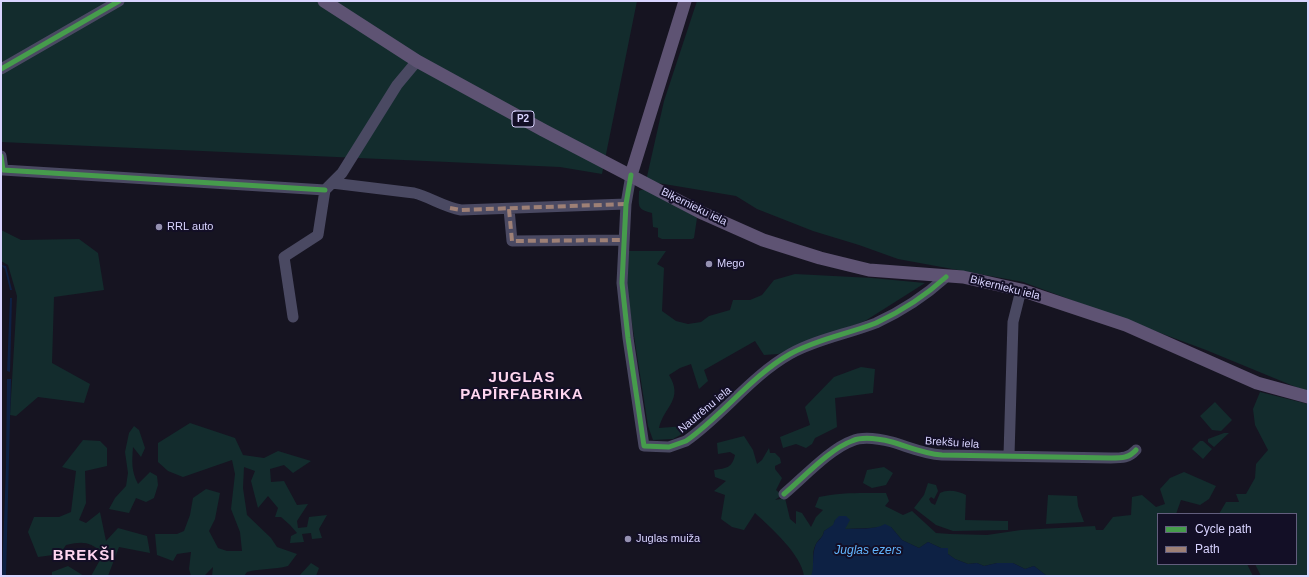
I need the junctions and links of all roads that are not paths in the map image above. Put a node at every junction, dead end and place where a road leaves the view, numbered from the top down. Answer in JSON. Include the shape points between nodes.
{"nodes":[{"id":1,"x":119,"y":1,"type":"edge"},
{"id":2,"x":324,"y":1,"type":"edge"},
{"id":3,"x":685,"y":1,"type":"edge"},
{"id":4,"x":417,"y":60,"type":"junction"},
{"id":5,"x":1,"y":68,"type":"edge"},
{"id":6,"x":1,"y":156,"type":"edge"},
{"id":7,"x":631,"y":175,"type":"junction"},
{"id":8,"x":328,"y":187,"type":"junction"},
{"id":9,"x":626,"y":204,"type":"junction"},
{"id":10,"x":508,"y":208,"type":"junction"},
{"id":11,"x":624,"y":240,"type":"junction"},
{"id":12,"x":946,"y":277,"type":"junction"},
{"id":13,"x":1021,"y":290,"type":"junction"},
{"id":14,"x":293,"y":317,"type":"dead end"},
{"id":15,"x":1308,"y":397,"type":"edge"},
{"id":16,"x":1136,"y":450,"type":"dead end"},
{"id":17,"x":1009,"y":455,"type":"junction"},
{"id":18,"x":784,"y":494,"type":"dead end"}],
"edges":[{"from":1,"to":5,"type":"street"},
{"from":2,"to":4,"type":"main road","number":"P2"},
{"from":3,"to":7,"type":"main road"},
{"from":4,"to":7,"type":"main road","number":"P2","via":[[543,130]]},
{"from":4,"to":8,"type":"street","via":[[397,85],[342,173]]},
{"from":6,"to":8,"type":"street","via":[[3,170]]},
{"from":7,"to":9,"type":"street","name":"Nautrēnu iela"},
{"from":7,"to":12,"type":"main road","name":"Biķernieku iela","via":[[700,212],[763,240],[869,270]]},
{"from":8,"to":10,"type":"street","via":[[414,193],[461,210]]},
{"from":8,"to":14,"type":"street","via":[[318,235],[284,257]]},
{"from":9,"to":10,"type":"street"},
{"from":9,"to":11,"type":"street","name":"Nautrēnu iela"},
{"from":10,"to":11,"type":"street","via":[[512,241]]},
{"from":11,"to":12,"type":"street","name":"Nautrēnu iela","via":[[622,283],[644,446],[669,447],[686,441],[779,361],[800,349],[875,323],[900,311],[923,297]]},
{"from":12,"to":13,"type":"main road","name":"Biķernieku iela","via":[[985,281]]},
{"from":13,"to":15,"type":"main road","name":"Biķernieku iela","via":[[1126,325],[1257,383]]},
{"from":13,"to":17,"type":"street","via":[[1013,322]]},
{"from":16,"to":17,"type":"street","name":"Brekšu iela","via":[[1124,458]]},
{"from":17,"to":18,"type":"street","name":"Brekšu iela","via":[[930,454],[877,439],[853,440],[837,449]]}]}
